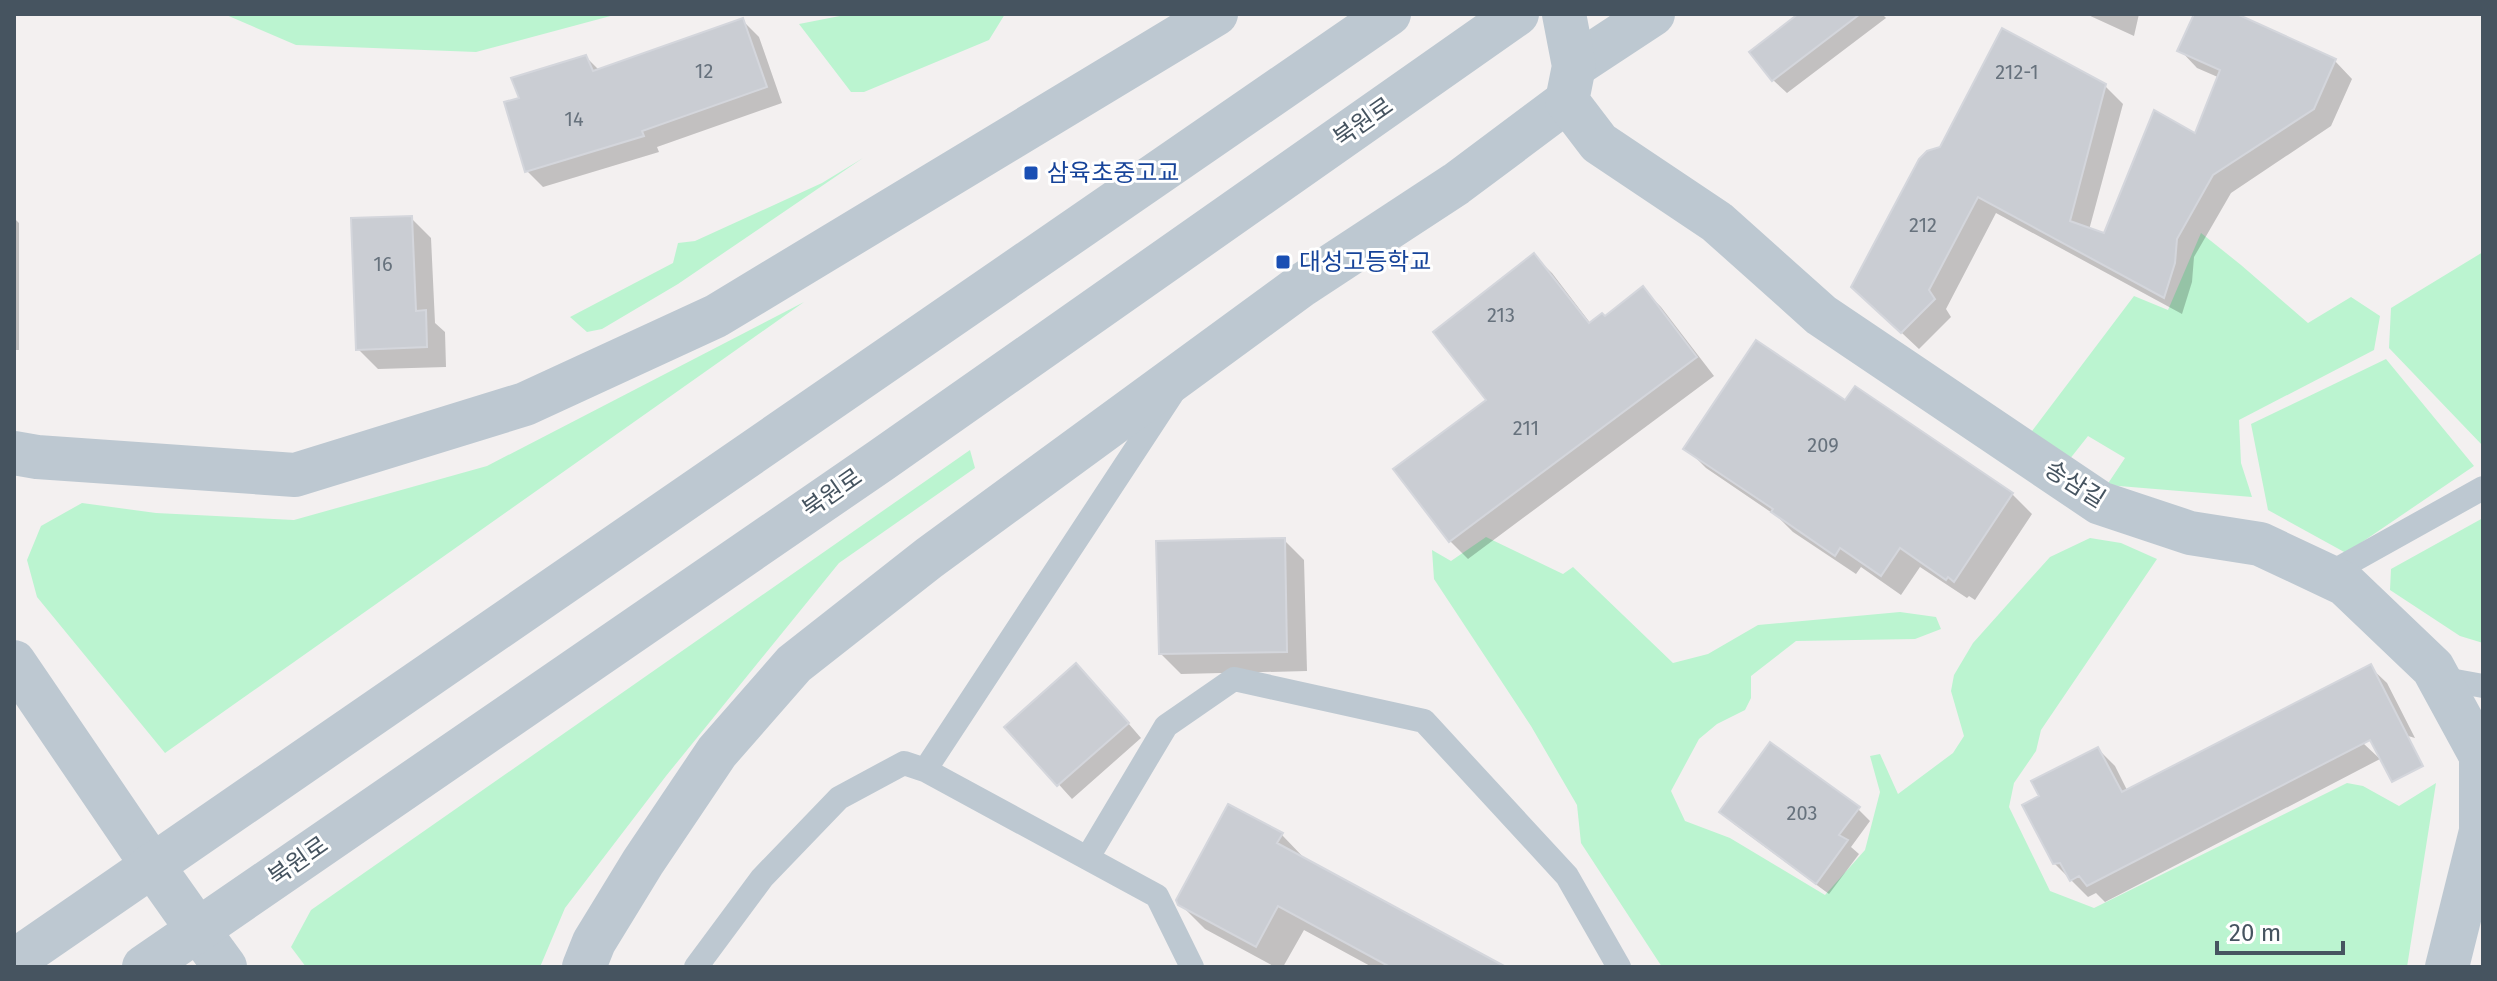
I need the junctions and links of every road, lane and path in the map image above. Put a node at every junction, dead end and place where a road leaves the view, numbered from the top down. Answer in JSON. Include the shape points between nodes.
{"nodes":[{"id":1,"x":1216,"y":14,"type":"edge"},
{"id":2,"x":1389,"y":14,"type":"edge"},
{"id":3,"x":1517,"y":14,"type":"edge"},
{"id":4,"x":1564,"y":14,"type":"edge"},
{"id":5,"x":1653,"y":14,"type":"edge"},
{"id":6,"x":1570,"y":83,"type":"junction"},
{"id":7,"x":1187,"y":371,"type":"junction"},
{"id":8,"x":22,"y":460,"type":"edge"},
{"id":9,"x":2483,"y":488,"type":"edge"},
{"id":10,"x":2327,"y":575,"type":"junction"},
{"id":11,"x":14,"y":662,"type":"edge"},
{"id":12,"x":2439,"y":678,"type":"junction"},
{"id":13,"x":2483,"y":686,"type":"edge"},
{"id":14,"x":925,"y":770,"type":"junction"},
{"id":15,"x":2482,"y":779,"type":"edge"},
{"id":16,"x":1088,"y":857,"type":"junction"},
{"id":17,"x":152,"y":865,"type":"junction"},
{"id":18,"x":198,"y":930,"type":"junction"},
{"id":19,"x":14,"y":961,"type":"edge"},
{"id":20,"x":144,"y":967,"type":"edge"},
{"id":21,"x":225,"y":967,"type":"edge"},
{"id":22,"x":584,"y":967,"type":"edge"},
{"id":23,"x":696,"y":967,"type":"edge"},
{"id":24,"x":1192,"y":967,"type":"edge"},
{"id":25,"x":1619,"y":967,"type":"edge"},
{"id":26,"x":2447,"y":967,"type":"edge"}],
"edges":[{"from":1,"to":8,"type":"street","via":[[716,316],[525,404],[295,475]]},
{"from":2,"to":17,"type":"street"},
{"from":3,"to":18,"type":"street","name":"북원로"},
{"from":4,"to":6,"type":"street","name":"송삼길"},
{"from":5,"to":6,"type":"street"},
{"from":6,"to":7,"type":"street","via":[[1456,184],[1302,285]]},
{"from":6,"to":10,"type":"street","name":"송삼길","via":[[1599,143],[1717,222],[1821,315],[2100,503],[2190,533],[2260,544]]},
{"from":7,"to":14,"type":"lane"},
{"from":7,"to":22,"type":"street","via":[[929,558],[794,664],[717,752],[610,915]]},
{"from":9,"to":10,"type":"lane"},
{"from":10,"to":12,"type":"street","name":"송삼길","via":[[2345,584]]},
{"from":11,"to":17,"type":"street"},
{"from":12,"to":13,"type":"lane"},
{"from":12,"to":15,"type":"street","name":"송삼길","via":[[2481,756]]},
{"from":14,"to":16,"type":"lane"},
{"from":14,"to":23,"type":"lane","via":[[904,763],[839,798],[762,878]]},
{"from":15,"to":26,"type":"street","name":"송삼길","via":[[2481,831]]},
{"from":16,"to":24,"type":"lane","via":[[1157,896]]},
{"from":16,"to":25,"type":"lane","via":[[1166,726],[1234,679],[1424,721],[1567,876]]},
{"from":17,"to":18,"type":"street"},
{"from":17,"to":19,"type":"street"},
{"from":18,"to":20,"type":"street","name":"북원로"},
{"from":18,"to":21,"type":"street"}]}
